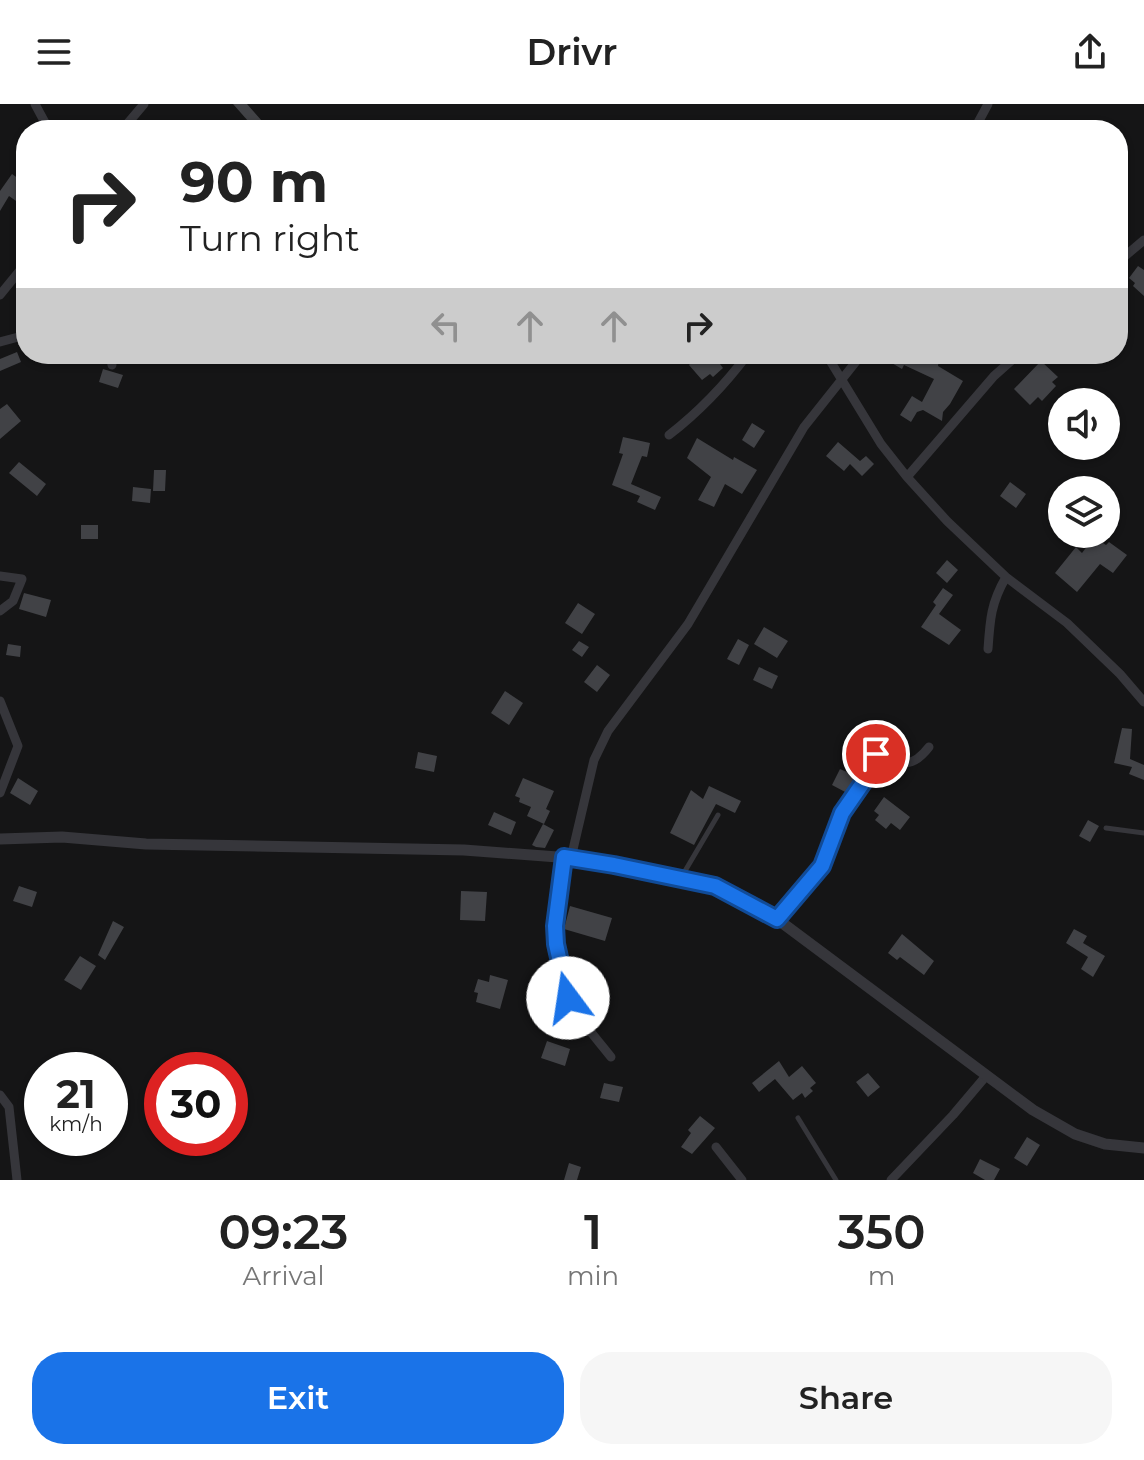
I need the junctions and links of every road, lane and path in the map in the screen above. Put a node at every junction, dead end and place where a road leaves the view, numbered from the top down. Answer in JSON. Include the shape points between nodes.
{"nodes":[{"id":1,"x":144,"y":104,"type":"edge"},
{"id":2,"x":130,"y":120,"type":"edge"},
{"id":3,"x":1144,"y":240,"type":"edge"},
{"id":4,"x":1128,"y":254,"type":"edge"},
{"id":5,"x":16,"y":275,"type":"edge"},
{"id":6,"x":0,"y":295,"type":"edge"},
{"id":7,"x":741,"y":364,"type":"edge"},
{"id":8,"x":832,"y":364,"type":"edge"},
{"id":9,"x":854,"y":364,"type":"edge"},
{"id":10,"x":1008,"y":364,"type":"edge"},
{"id":11,"x":841,"y":381,"type":"junction"},
{"id":12,"x":669,"y":435,"type":"dead end"},
{"id":13,"x":907,"y":477,"type":"junction"},
{"id":14,"x":0,"y":576,"type":"edge"},
{"id":15,"x":1006,"y":577,"type":"junction"},
{"id":16,"x":0,"y":611,"type":"edge"},
{"id":17,"x":988,"y":649,"type":"dead end"},
{"id":18,"x":1143,"y":697,"type":"edge"},
{"id":19,"x":0,"y":701,"type":"edge"},
{"id":20,"x":929,"y":747,"type":"dead end"},
{"id":21,"x":0,"y":793,"type":"edge"},
{"id":22,"x":718,"y":815,"type":"dead end"},
{"id":23,"x":1106,"y":828,"type":"dead end"},
{"id":24,"x":1144,"y":833,"type":"edge"},
{"id":25,"x":0,"y":839,"type":"edge"},
{"id":26,"x":567,"y":858,"type":"junction"},
{"id":27,"x":666,"y":876,"type":"junction"},
{"id":28,"x":777,"y":919,"type":"junction"},
{"id":29,"x":611,"y":1057,"type":"dead end"},
{"id":30,"x":986,"y":1076,"type":"junction"},
{"id":31,"x":0,"y":1095,"type":"edge"},
{"id":32,"x":798,"y":1118,"type":"dead end"},
{"id":33,"x":716,"y":1147,"type":"dead end"},
{"id":34,"x":1144,"y":1148,"type":"edge"},
{"id":35,"x":17,"y":1180,"type":"edge"},
{"id":36,"x":742,"y":1180,"type":"edge"},
{"id":37,"x":836,"y":1180,"type":"edge"},
{"id":38,"x":891,"y":1180,"type":"edge"}],
"edges":[{"from":1,"to":2,"type":"street"},
{"from":3,"to":4,"type":"street"},
{"from":5,"to":6,"type":"street"},
{"from":7,"to":12,"type":"street","via":[[721,391]]},
{"from":8,"to":11,"type":"street"},
{"from":9,"to":11,"type":"street"},
{"from":10,"to":13,"type":"street"},
{"from":11,"to":13,"type":"street"},
{"from":11,"to":26,"type":"street","via":[[804,427],[688,624],[608,731],[594,760]]},
{"from":13,"to":15,"type":"street"},
{"from":14,"to":16,"type":"street","via":[[22,579],[13,601]]},
{"from":15,"to":17,"type":"street","via":[[994,599]]},
{"from":15,"to":18,"type":"street","via":[[1067,623]]},
{"from":19,"to":21,"type":"street","via":[[18,746]]},
{"from":20,"to":28,"type":"street","via":[[912,763],[876,754],[842,813],[822,866]]},
{"from":22,"to":27,"type":"lane","via":[[685,871]]},
{"from":23,"to":24,"type":"lane"},
{"from":25,"to":26,"type":"street","via":[[464,850]]},
{"from":26,"to":27,"type":"street"},
{"from":26,"to":29,"type":"street","via":[[555,926],[561,971],[568,998]]},
{"from":27,"to":28,"type":"street","via":[[715,886]]},
{"from":28,"to":30,"type":"street"},
{"from":30,"to":34,"type":"street","via":[[1075,1134]]},
{"from":30,"to":38,"type":"street"},
{"from":31,"to":35,"type":"street","via":[[9,1107]]},
{"from":32,"to":37,"type":"lane"},
{"from":33,"to":36,"type":"street"}]}
